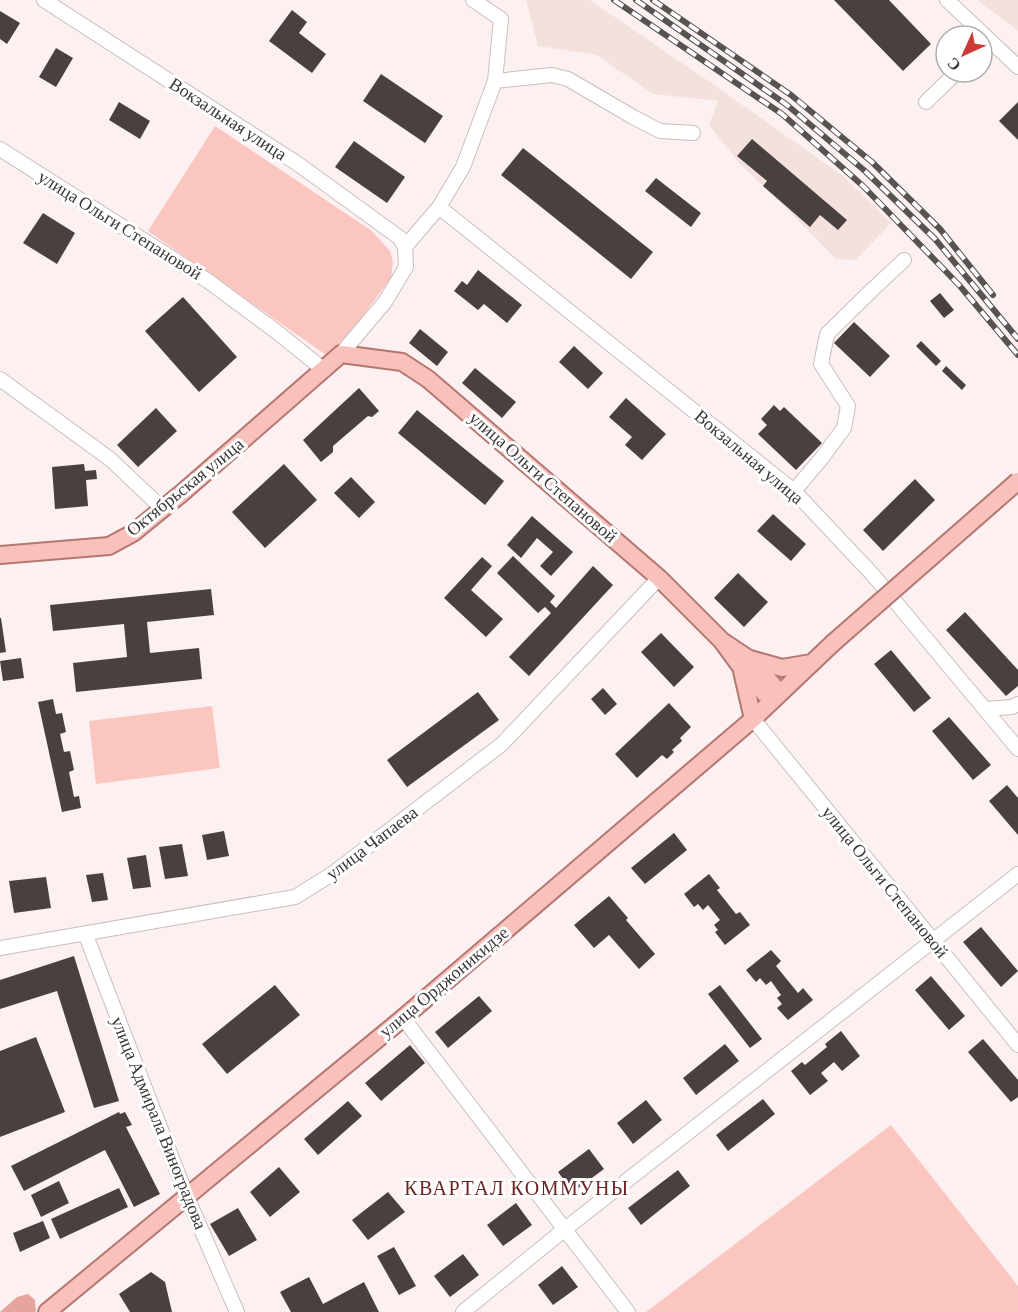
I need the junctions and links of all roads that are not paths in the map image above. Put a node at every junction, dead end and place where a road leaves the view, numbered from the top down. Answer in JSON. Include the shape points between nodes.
{"nodes":[{"id":1,"x":44,"y":0,"type":"edge"},
{"id":2,"x":473,"y":0,"type":"edge"},
{"id":3,"x":947,"y":0,"type":"edge"},
{"id":4,"x":969,"y":24,"type":"edge"},
{"id":5,"x":994,"y":49,"type":"edge"},
{"id":6,"x":1018,"y":67,"type":"edge"},
{"id":7,"x":495,"y":81,"type":"junction"},
{"id":8,"x":945,"y":84,"type":"edge"},
{"id":9,"x":926,"y":102,"type":"dead end"},
{"id":10,"x":693,"y":133,"type":"dead end"},
{"id":11,"x":0,"y":149,"type":"edge"},
{"id":12,"x":439,"y":207,"type":"junction"},
{"id":13,"x":405,"y":247,"type":"junction"},
{"id":14,"x":904,"y":260,"type":"dead end"},
{"id":15,"x":341,"y":354,"type":"junction"},
{"id":16,"x":324,"y":370,"type":"junction"},
{"id":17,"x":0,"y":379,"type":"edge"},
{"id":18,"x":1018,"y":481,"type":"edge"},
{"id":19,"x":794,"y":491,"type":"junction"},
{"id":20,"x":163,"y":509,"type":"junction"},
{"id":21,"x":0,"y":555,"type":"edge"},
{"id":22,"x":660,"y":578,"type":"junction"},
{"id":23,"x":745,"y":663,"type":"junction"},
{"id":24,"x":811,"y":663,"type":"junction"},
{"id":25,"x":775,"y":698,"type":"junction"},
{"id":26,"x":1018,"y":704,"type":"edge"},
{"id":27,"x":986,"y":709,"type":"junction"},
{"id":28,"x":753,"y":718,"type":"junction"},
{"id":29,"x":1018,"y":749,"type":"edge"},
{"id":30,"x":1018,"y":874,"type":"edge"},
{"id":31,"x":85,"y":933,"type":"junction"},
{"id":32,"x":933,"y":941,"type":"junction"},
{"id":33,"x":0,"y":948,"type":"edge"},
{"id":34,"x":403,"y":1018,"type":"junction"},
{"id":35,"x":1018,"y":1045,"type":"edge"},
{"id":36,"x":187,"y":1197,"type":"junction"},
{"id":37,"x":565,"y":1229,"type":"junction"},
{"id":38,"x":48,"y":1312,"type":"edge"},
{"id":39,"x":237,"y":1312,"type":"edge"},
{"id":40,"x":463,"y":1312,"type":"edge"},
{"id":41,"x":628,"y":1312,"type":"edge"}],
"edges":[{"from":1,"to":13,"type":"street","name":"Вокзальная улица","via":[[298,164],[400,238]]},
{"from":2,"to":7,"type":"street","via":[[501,19]]},
{"from":3,"to":4,"type":"street"},
{"from":5,"to":6,"type":"street"},
{"from":7,"to":10,"type":"street","via":[[552,75],[568,79],[660,131]]},
{"from":7,"to":12,"type":"street","via":[[463,167]]},
{"from":8,"to":9,"type":"street"},
{"from":11,"to":16,"type":"street","name":"улица Ольги Степановой","via":[[208,281]]},
{"from":12,"to":13,"type":"street"},
{"from":12,"to":19,"type":"street","name":"Вокзальная улица"},
{"from":13,"to":15,"type":"street","via":[[406,267],[385,302]]},
{"from":14,"to":19,"type":"street","via":[[827,334],[821,364],[848,406],[844,428]]},
{"from":15,"to":16,"type":"main road","name":"Октябрьская улица"},
{"from":15,"to":22,"type":"main road","name":"улица Ольги Степановой","via":[[402,362],[428,379]]},
{"from":16,"to":20,"type":"main road","name":"Октябрьская улица"},
{"from":17,"to":20,"type":"street","via":[[111,459]]},
{"from":18,"to":24,"type":"main road","name":"улица Орджоникидзе","bridge":true},
{"from":19,"to":27,"type":"street","name":"Вокзальная улица","via":[[873,575]]},
{"from":20,"to":21,"type":"main road","name":"Октябрьская улица","via":[[109,546]]},
{"from":22,"to":23,"type":"main road","name":"улица Ольги Степановой"},
{"from":22,"to":31,"type":"street","name":"улица Чапаева","via":[[502,744],[332,874],[295,897]]},
{"from":23,"to":24,"type":"main road","via":[[782,668]]},
{"from":23,"to":25,"type":"main road","name":"улица Ольги Степановой","via":[[764,693]]},
{"from":23,"to":28,"type":"main road"},
{"from":24,"to":25,"type":"main road","name":"улица Орджоникидзе"},
{"from":25,"to":28,"type":"main road","name":"улица Орджоникидзе"},
{"from":26,"to":27,"type":"street"},
{"from":27,"to":29,"type":"street","name":"Вокзальная улица"},
{"from":28,"to":32,"type":"street","name":"улица Ольги Степановой"},
{"from":28,"to":34,"type":"main road","name":"улица Орджоникидзе"},
{"from":30,"to":32,"type":"street"},
{"from":31,"to":33,"type":"street","name":"улица Чапаева"},
{"from":31,"to":36,"type":"street","name":"улица Адмирала Виноградова"},
{"from":32,"to":35,"type":"street","name":"улица Ольги Степановой"},
{"from":32,"to":37,"type":"street"},
{"from":34,"to":36,"type":"main road","name":"улица Орджоникидзе"},
{"from":34,"to":37,"type":"street"},
{"from":36,"to":38,"type":"main road","name":"улица Орджоникидзе"},
{"from":36,"to":39,"type":"street","name":"улица Адмирала Виноградова"},
{"from":37,"to":40,"type":"street"},
{"from":37,"to":41,"type":"street"}]}
